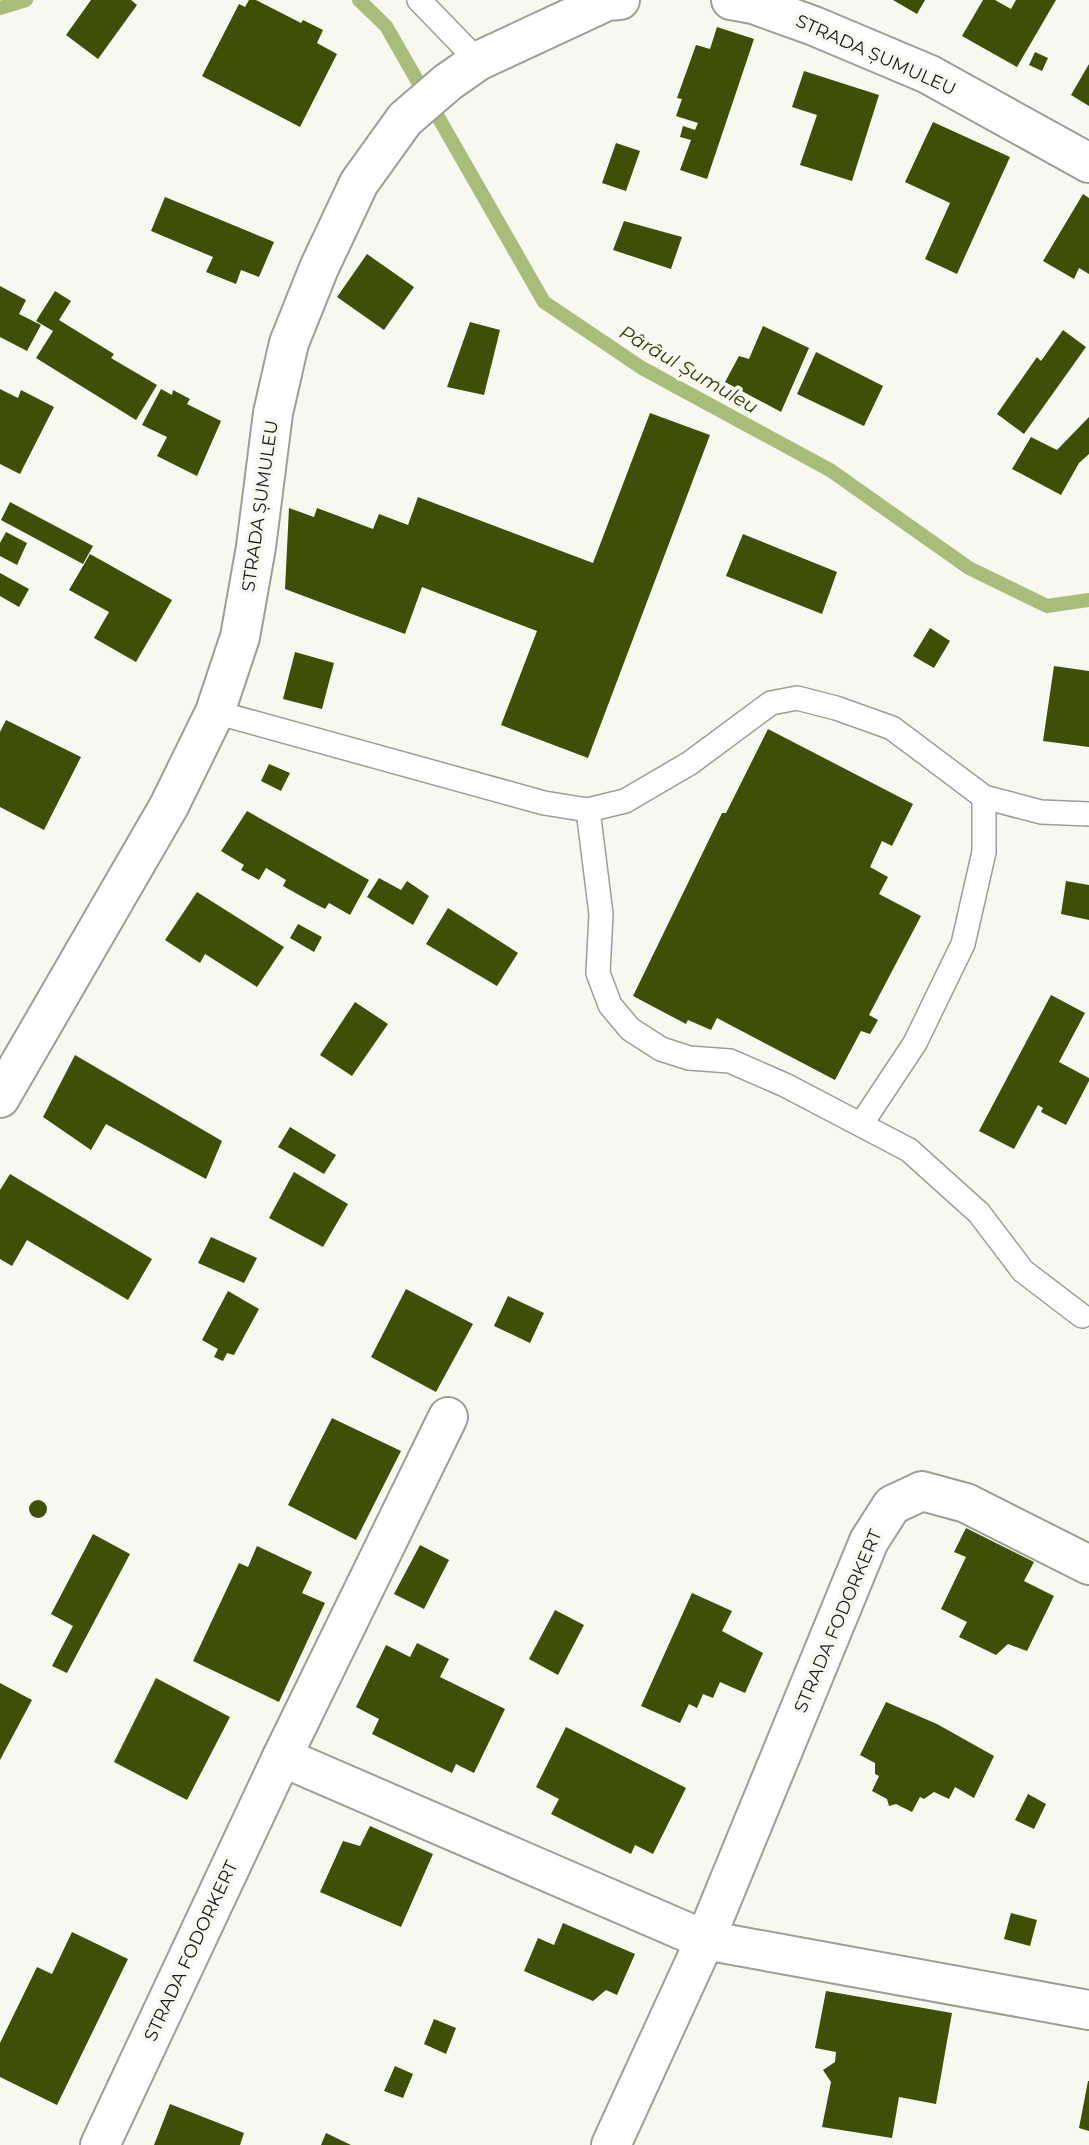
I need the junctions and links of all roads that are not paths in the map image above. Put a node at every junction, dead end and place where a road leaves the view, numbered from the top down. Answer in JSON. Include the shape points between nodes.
{"nodes":[{"id":1,"x":419,"y":0,"type":"edge"},
{"id":2,"x":611,"y":0,"type":"edge"},
{"id":3,"x":731,"y":0,"type":"edge"},
{"id":4,"x":463,"y":72,"type":"junction"},
{"id":5,"x":1089,"y":163,"type":"edge"},
{"id":6,"x":215,"y":712,"type":"junction"},
{"id":7,"x":984,"y":797,"type":"junction"},
{"id":8,"x":588,"y":810,"type":"junction"},
{"id":9,"x":1089,"y":814,"type":"edge"},
{"id":10,"x":0,"y":1098,"type":"edge"},
{"id":11,"x":862,"y":1123,"type":"junction"},
{"id":12,"x":1082,"y":1316,"type":"dead end"},
{"id":13,"x":448,"y":1417,"type":"dead end"},
{"id":14,"x":1089,"y":1565,"type":"edge"},
{"id":15,"x":282,"y":1757,"type":"junction"},
{"id":16,"x":705,"y":1940,"type":"junction"},
{"id":17,"x":1089,"y":2010,"type":"edge"},
{"id":18,"x":100,"y":2145,"type":"edge"},
{"id":19,"x":611,"y":2145,"type":"edge"}],
"edges":[{"from":1,"to":4,"type":"lane"},
{"from":2,"to":4,"type":"street","name":"STRADA ȘUMULEU"},
{"from":3,"to":5,"type":"street","name":"STRADA ȘUMULEU","via":[[814,26],[928,74]]},
{"from":4,"to":6,"type":"street","name":"STRADA ȘUMULEU","via":[[405,119],[359,183],[289,343],[273,413],[240,637]]},
{"from":6,"to":8,"type":"lane","via":[[544,803]]},
{"from":6,"to":10,"type":"street","name":"STRADA ȘUMULEU","via":[[169,806]]},
{"from":7,"to":8,"type":"lane","via":[[892,728],[797,698],[771,704],[690,763],[625,801]]},
{"from":7,"to":9,"type":"lane","via":[[1041,812]]},
{"from":7,"to":11,"type":"lane","via":[[984,852],[963,944],[915,1043]]},
{"from":8,"to":11,"type":"lane","via":[[601,914],[598,973],[610,1005],[630,1029],[661,1049],[689,1058],[730,1061]]},
{"from":11,"to":12,"type":"lane","via":[[909,1150],[979,1213],[1023,1271]]},
{"from":13,"to":15,"type":"street","name":"STRADA FODORKERT"},
{"from":14,"to":16,"type":"street","name":"STRADA FODORKERT","via":[[966,1503],[922,1491],[892,1505],[869,1541]]},
{"from":15,"to":16,"type":"street"},
{"from":15,"to":18,"type":"street","name":"STRADA FODORKERT"},
{"from":16,"to":17,"type":"street"},
{"from":16,"to":19,"type":"street","name":"STRADA FODORKERT"}]}
